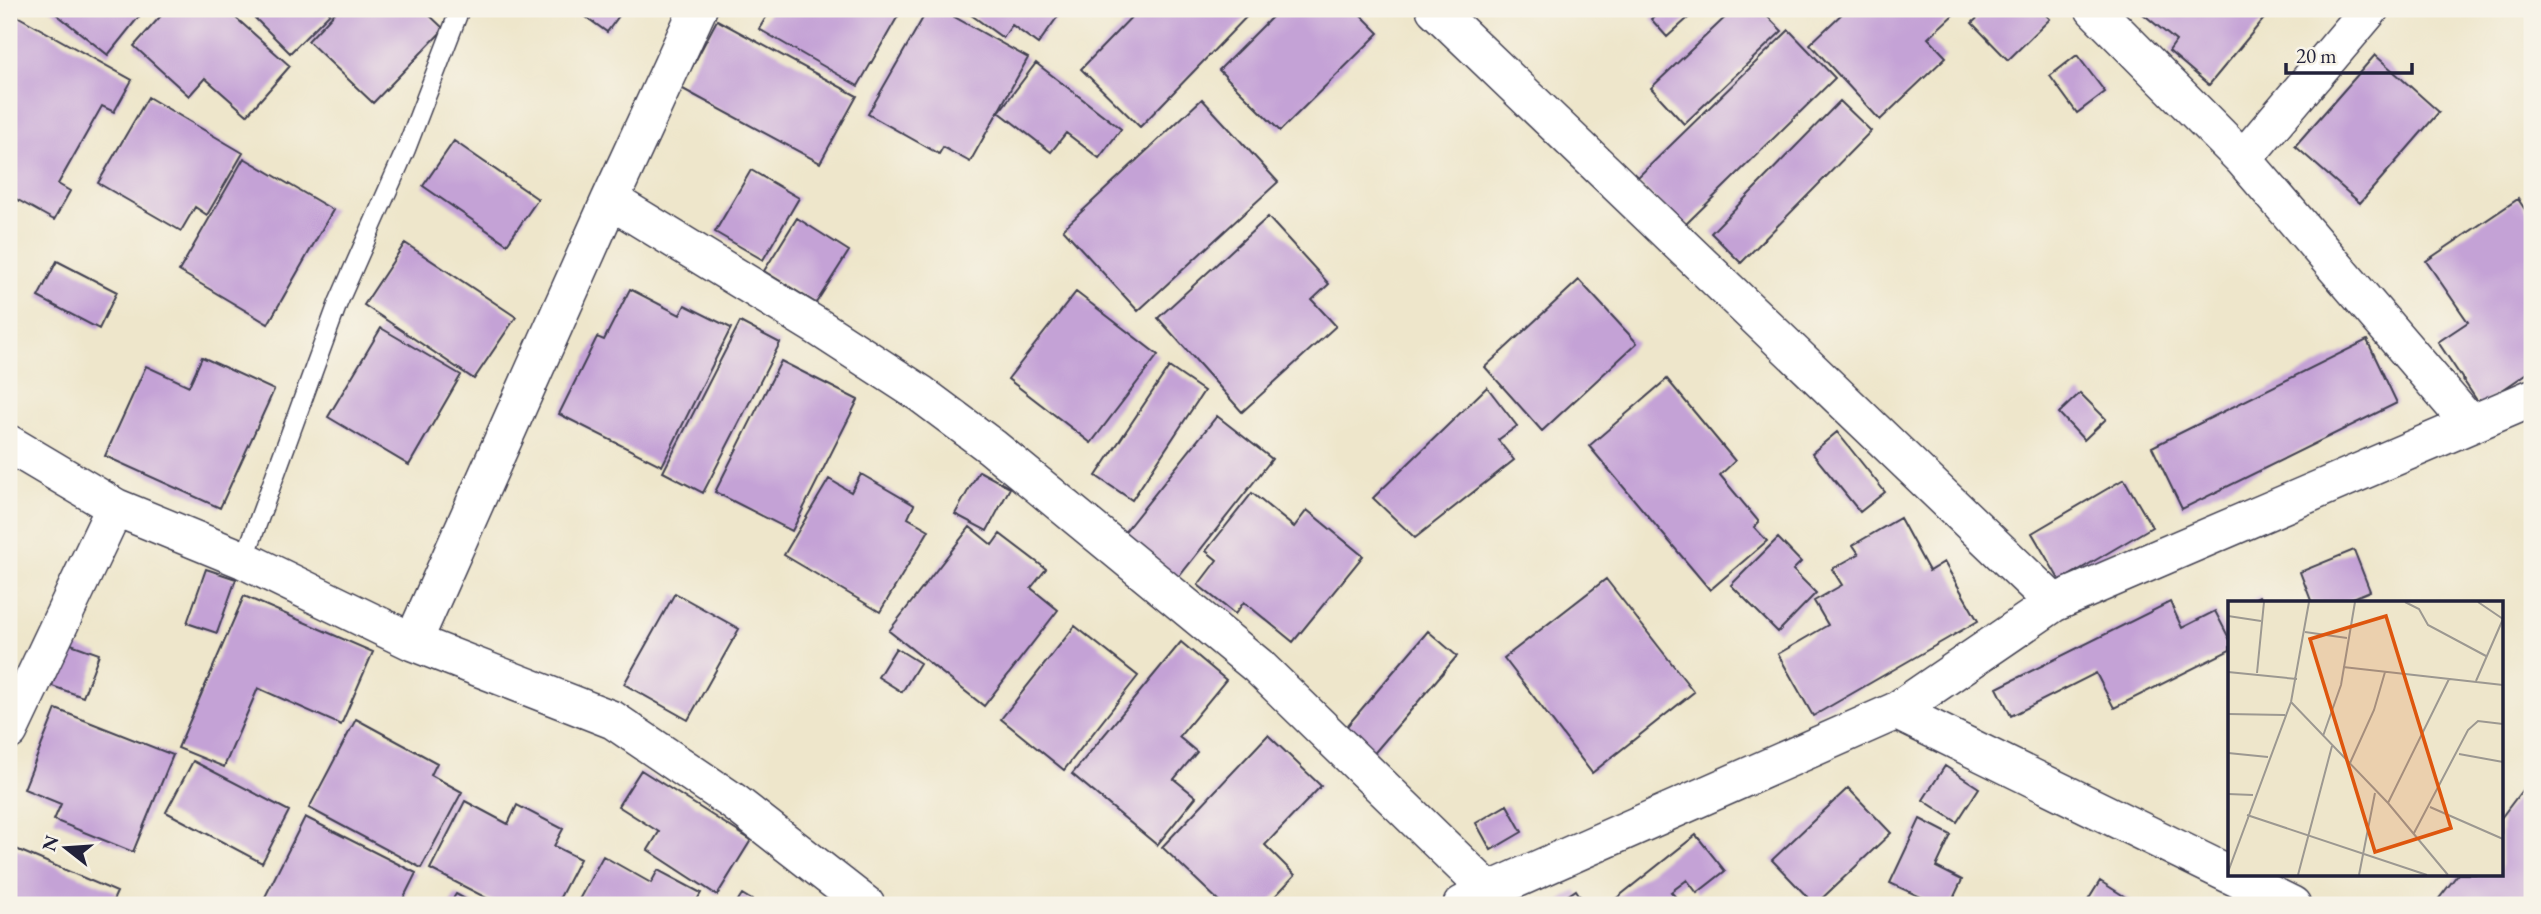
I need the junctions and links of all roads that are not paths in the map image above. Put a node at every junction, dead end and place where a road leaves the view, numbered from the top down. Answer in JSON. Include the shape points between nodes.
{"nodes":[{"id":1,"x":460,"y":9,"type":"edge"},
{"id":2,"x":698,"y":9,"type":"edge"},
{"id":3,"x":1435,"y":9,"type":"edge"},
{"id":4,"x":2094,"y":9,"type":"edge"},
{"id":5,"x":2370,"y":9,"type":"edge"},
{"id":6,"x":2243,"y":159,"type":"junction"},
{"id":7,"x":610,"y":200,"type":"junction"},
{"id":8,"x":2532,"y":398,"type":"edge"},
{"id":9,"x":2470,"y":424,"type":"junction"},
{"id":10,"x":9,"y":444,"type":"edge"},
{"id":11,"x":115,"y":507,"type":"junction"},
{"id":12,"x":244,"y":560,"type":"junction"},
{"id":13,"x":2054,"y":603,"type":"junction"},
{"id":14,"x":412,"y":642,"type":"junction"},
{"id":15,"x":1896,"y":712,"type":"junction"},
{"id":16,"x":9,"y":732,"type":"edge"},
{"id":17,"x":2228,"y":874,"type":"edge"},
{"id":18,"x":2232,"y":876,"type":"edge"},
{"id":19,"x":1476,"y":898,"type":"edge"},
{"id":20,"x":866,"y":905,"type":"edge"},
{"id":21,"x":2292,"y":905,"type":"edge"}],
"edges":[{"from":1,"to":12,"type":"lane","via":[[406,149],[338,303]]},
{"from":2,"to":7,"type":"street"},
{"from":3,"to":13,"type":"street"},
{"from":4,"to":6,"type":"street"},
{"from":5,"to":6,"type":"street"},
{"from":6,"to":9,"type":"street"},
{"from":7,"to":14,"type":"street"},
{"from":7,"to":19,"type":"street","via":[[841,342],[992,447],[1258,666]]},
{"from":8,"to":9,"type":"street"},
{"from":9,"to":13,"type":"street"},
{"from":10,"to":11,"type":"street"},
{"from":11,"to":12,"type":"street"},
{"from":11,"to":16,"type":"street"},
{"from":12,"to":14,"type":"street"},
{"from":13,"to":15,"type":"street"},
{"from":14,"to":20,"type":"street","via":[[613,720],[734,802]]},
{"from":15,"to":17,"type":"street"},
{"from":15,"to":19,"type":"street"},
{"from":18,"to":21,"type":"street"}]}
